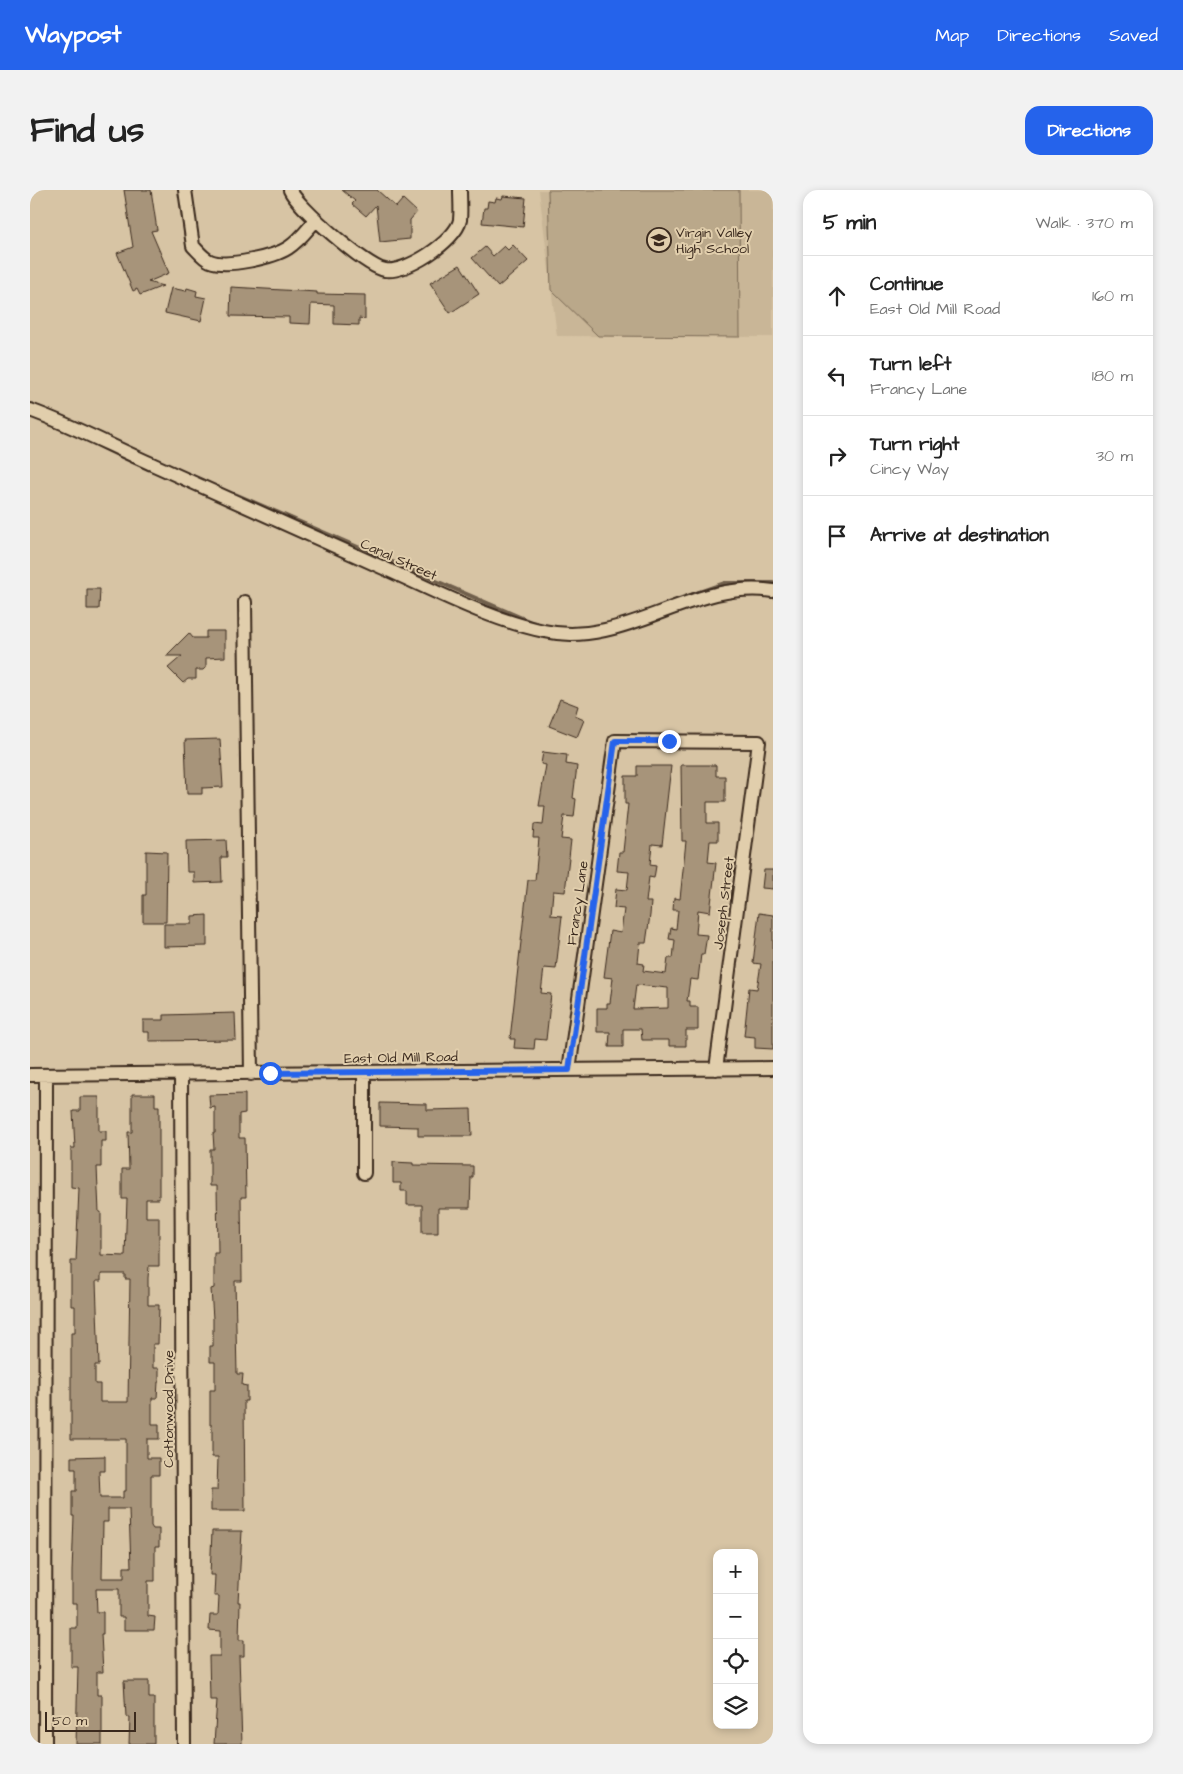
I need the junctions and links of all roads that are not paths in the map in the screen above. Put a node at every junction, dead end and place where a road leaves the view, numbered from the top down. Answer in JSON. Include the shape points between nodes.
{"nodes":[{"id":1,"x":185,"y":190,"type":"edge"},
{"id":2,"x":290,"y":190,"type":"edge"},
{"id":3,"x":460,"y":190,"type":"edge"},
{"id":4,"x":315,"y":220,"type":"junction"},
{"id":5,"x":30,"y":410,"type":"edge"},
{"id":6,"x":773,"y":591,"type":"edge"},
{"id":7,"x":246,"y":602,"type":"dead end"},
{"id":8,"x":759,"y":742,"type":"joint"},
{"id":9,"x":716,"y":1068,"type":"junction"},
{"id":10,"x":773,"y":1068,"type":"edge"},
{"id":11,"x":569,"y":1070,"type":"junction"},
{"id":12,"x":364,"y":1072,"type":"junction"},
{"id":13,"x":181,"y":1074,"type":"junction"},
{"id":14,"x":251,"y":1074,"type":"junction"},
{"id":15,"x":30,"y":1075,"type":"edge"},
{"id":16,"x":46,"y":1075,"type":"junction"},
{"id":17,"x":364,"y":1173,"type":"dead end"},
{"id":18,"x":45,"y":1744,"type":"edge"},
{"id":19,"x":184,"y":1744,"type":"edge"}],
"edges":[{"from":1,"to":4,"type":"street","via":[[193,246],[211,261],[240,262],[272,256],[299,239]]},
{"from":2,"to":4,"type":"street"},
{"from":3,"to":4,"type":"street","via":[[460,222],[450,239],[404,269],[384,270]]},
{"from":5,"to":6,"type":"street","name":"Canal Street","via":[[460,602],[545,632],[596,632],[636,623],[729,591]]},
{"from":7,"to":14,"type":"street"},
{"from":8,"to":9,"type":"street","name":"Joseph Street"},
{"from":8,"to":11,"type":"street","name":"Francy Lane","via":[[615,741]]},
{"from":9,"to":10,"type":"street","name":"East Old Mill Road"},
{"from":9,"to":11,"type":"street","name":"East Old Mill Road"},
{"from":11,"to":12,"type":"street","name":"East Old Mill Road"},
{"from":12,"to":14,"type":"street","name":"East Old Mill Road"},
{"from":12,"to":17,"type":"street"},
{"from":13,"to":14,"type":"street","name":"East Old Mill Road"},
{"from":13,"to":16,"type":"street","name":"East Old Mill Road"},
{"from":13,"to":19,"type":"street","name":"Cottonwood Drive"},
{"from":15,"to":16,"type":"street","name":"East Old Mill Road"},
{"from":16,"to":18,"type":"street"}]}
